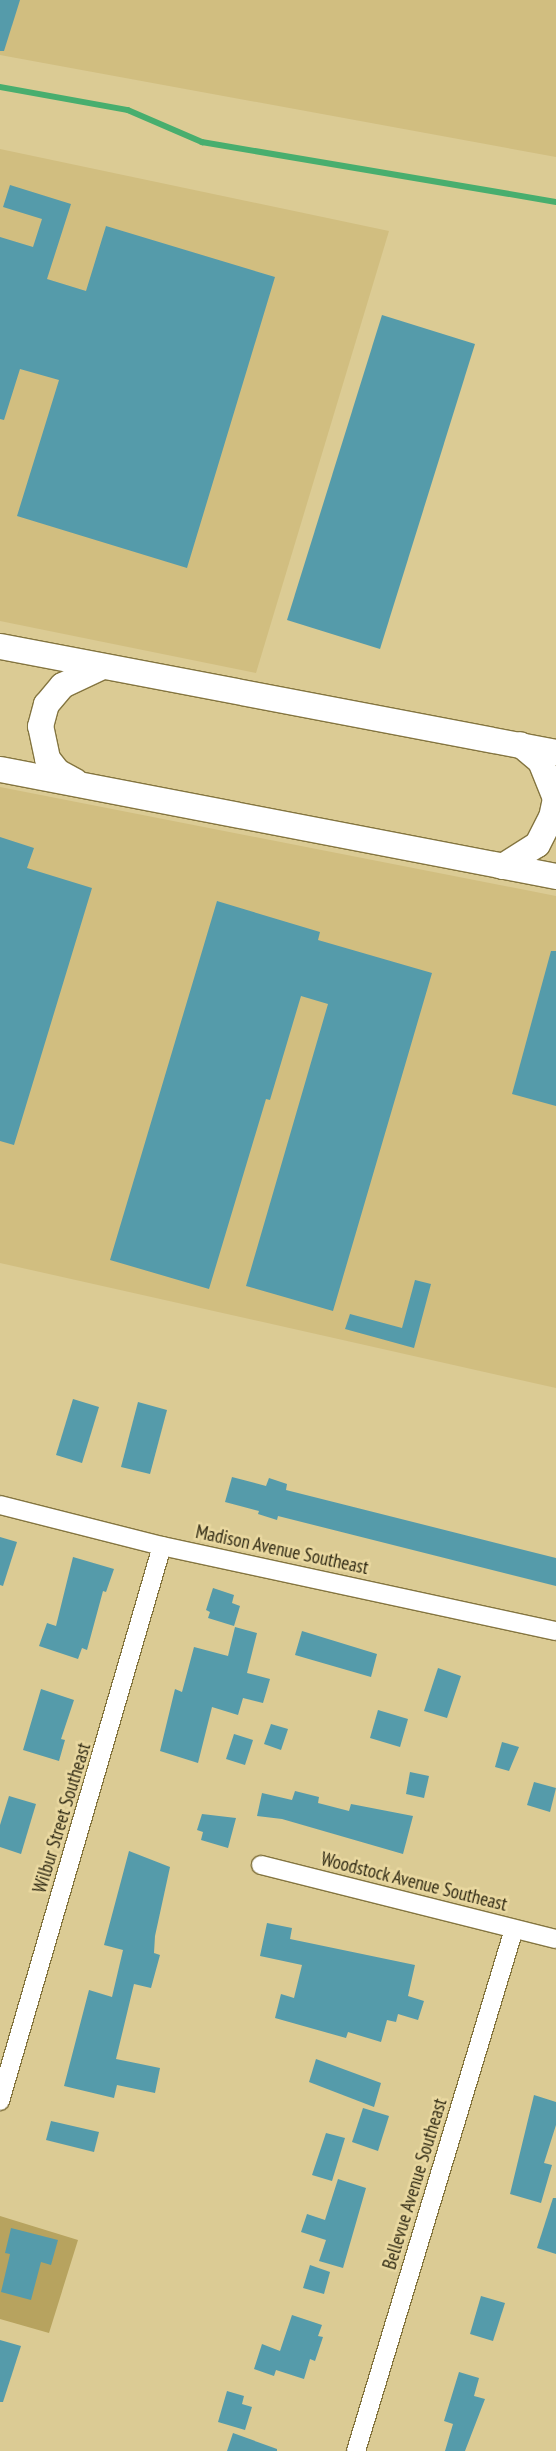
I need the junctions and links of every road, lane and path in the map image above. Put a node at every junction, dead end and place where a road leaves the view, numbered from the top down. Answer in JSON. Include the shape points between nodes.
{"nodes":[{"id":1,"x":0,"y":646,"type":"edge"},
{"id":2,"x":102,"y":666,"type":"junction"},
{"id":3,"x":520,"y":744,"type":"junction"},
{"id":4,"x":556,"y":752,"type":"edge"},
{"id":5,"x":0,"y":769,"type":"edge"},
{"id":6,"x":83,"y":786,"type":"junction"},
{"id":7,"x":502,"y":866,"type":"junction"},
{"id":8,"x":556,"y":876,"type":"edge"},
{"id":9,"x":0,"y":1505,"type":"edge"},
{"id":10,"x":162,"y":1546,"type":"junction"},
{"id":11,"x":556,"y":1631,"type":"edge"},
{"id":12,"x":261,"y":1865,"type":"dead end"},
{"id":13,"x":514,"y":1929,"type":"junction"},
{"id":14,"x":556,"y":1939,"type":"edge"},
{"id":15,"x":0,"y":2101,"type":"edge"},
{"id":16,"x":356,"y":2451,"type":"edge"}],
"edges":[{"from":1,"to":2,"type":"street"},
{"from":2,"to":3,"type":"street"},
{"from":2,"to":6,"type":"street","via":[[62,685],[46,704],[40,726],[47,758],[56,771]]},
{"from":3,"to":4,"type":"street"},
{"from":3,"to":7,"type":"street","via":[[540,761],[555,798],[551,817],[537,844]]},
{"from":5,"to":6,"type":"street"},
{"from":6,"to":7,"type":"street"},
{"from":7,"to":8,"type":"street"},
{"from":9,"to":10,"type":"street","name":"Madison Avenue Southeast"},
{"from":10,"to":11,"type":"street","name":"Madison Avenue Southeast"},
{"from":10,"to":15,"type":"street","name":"Wilbur Street Southeast"},
{"from":12,"to":13,"type":"street","name":"Woodstock Avenue Southeast"},
{"from":13,"to":14,"type":"street","name":"Woodstock Avenue Southeast"},
{"from":13,"to":16,"type":"street","name":"Bellevue Avenue Southeast"}]}
